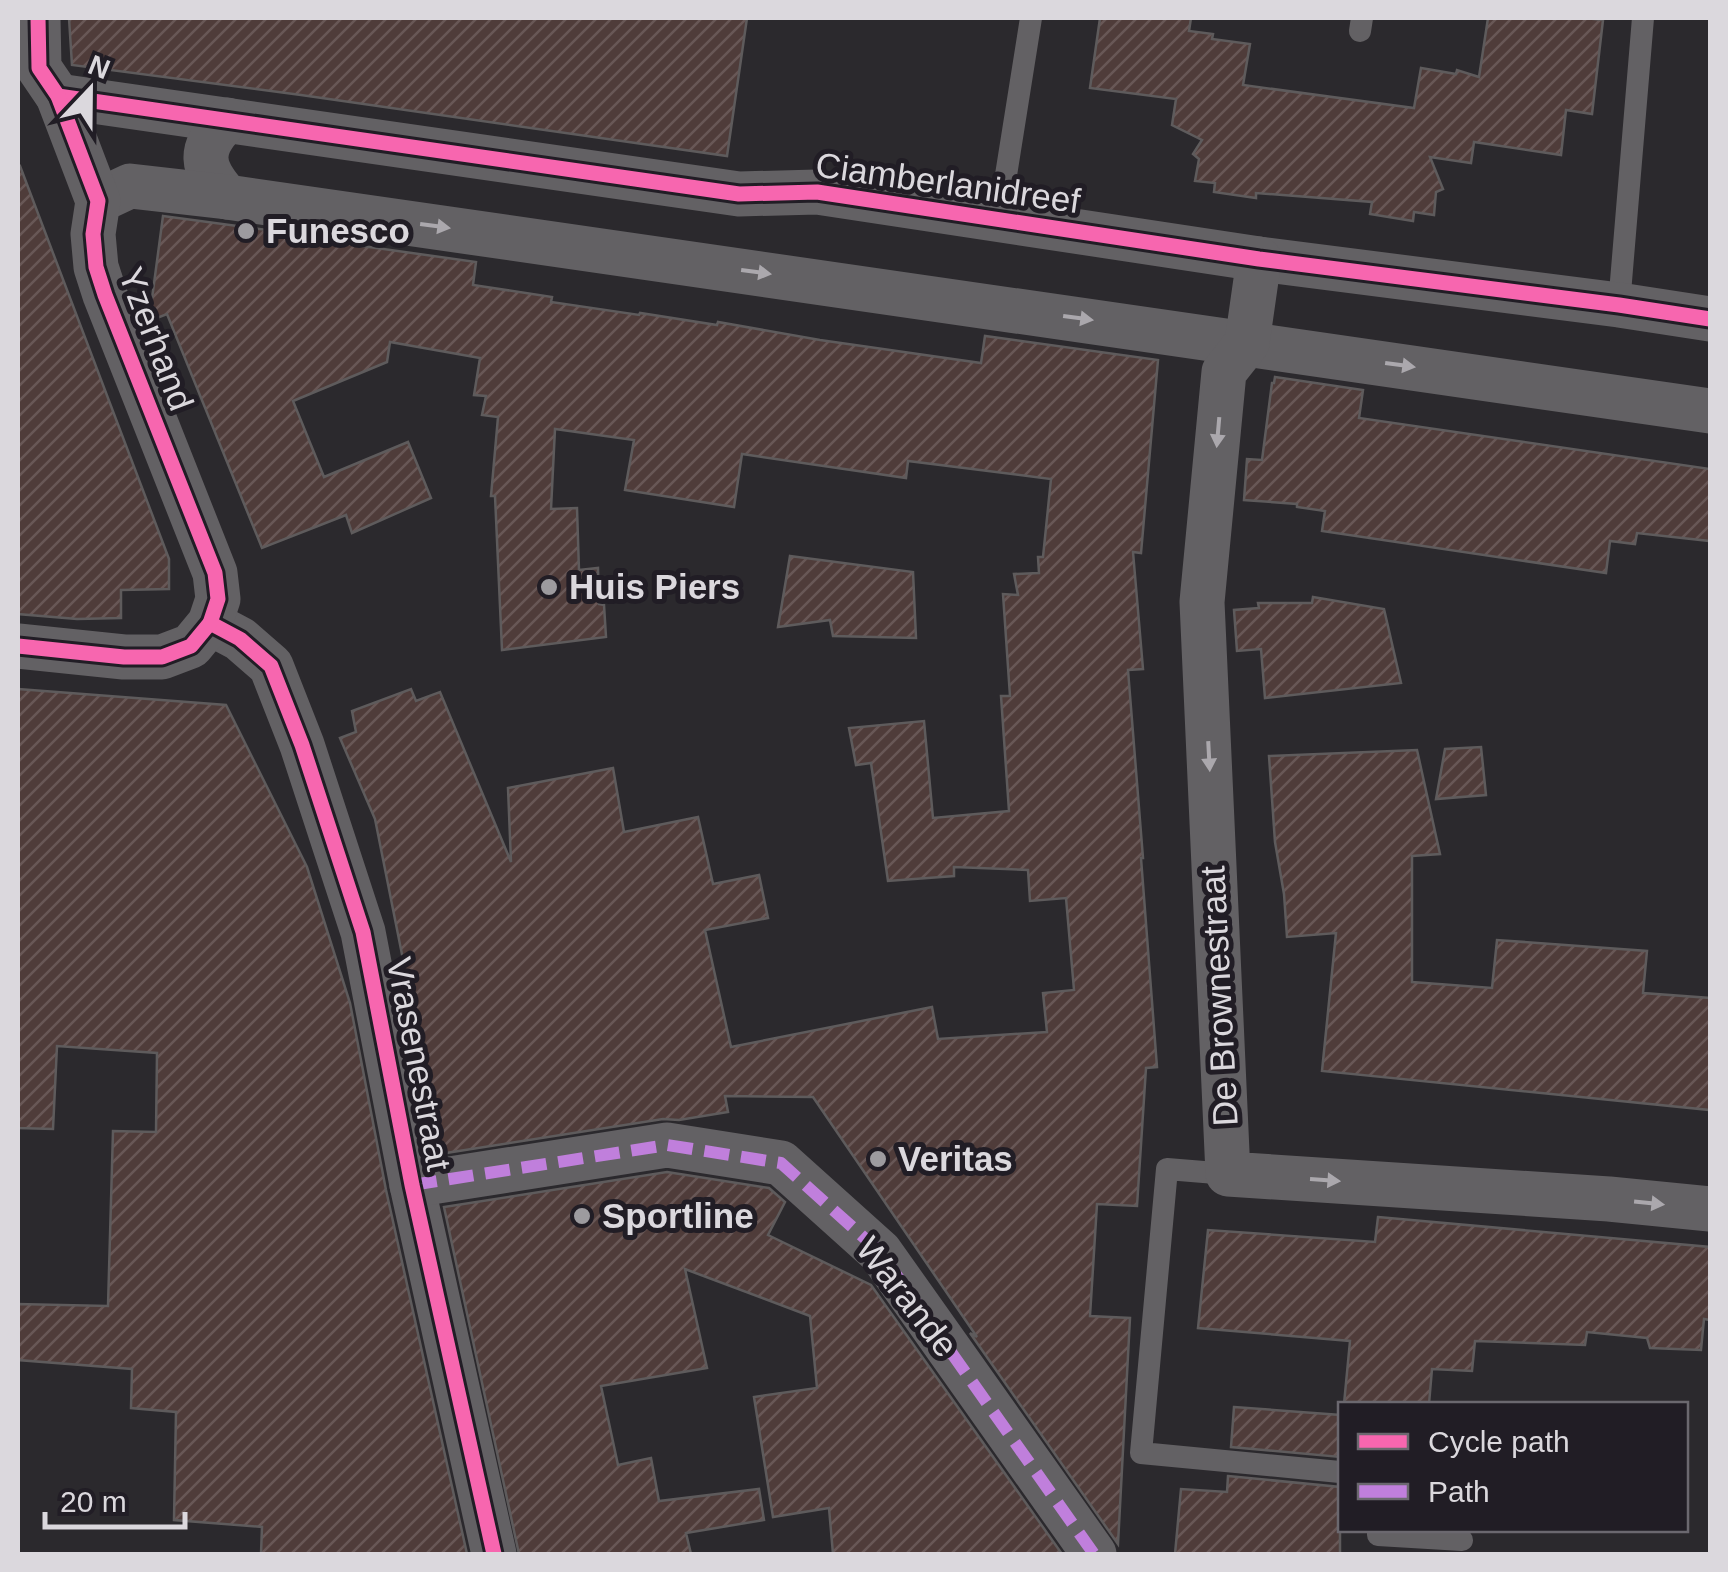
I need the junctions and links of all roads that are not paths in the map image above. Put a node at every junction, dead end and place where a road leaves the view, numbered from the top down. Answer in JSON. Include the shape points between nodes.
{"nodes":[{"id":1,"x":38,"y":18,"type":"edge"},
{"id":2,"x":1031,"y":18,"type":"edge"},
{"id":3,"x":1643,"y":18,"type":"edge"},
{"id":4,"x":58,"y":96,"type":"junction"},
{"id":5,"x":227,"y":120,"type":"junction"},
{"id":6,"x":228,"y":197,"type":"junction"},
{"id":7,"x":98,"y":201,"type":"junction"},
{"id":8,"x":999,"y":219,"type":"junction"},
{"id":9,"x":1260,"y":260,"type":"junction"},
{"id":10,"x":1619,"y":305,"type":"junction"},
{"id":11,"x":1710,"y":319,"type":"edge"},
{"id":12,"x":1247,"y":342,"type":"junction"},
{"id":13,"x":1710,"y":411,"type":"edge"},
{"id":14,"x":210,"y":622,"type":"junction"},
{"id":15,"x":18,"y":646,"type":"edge"},
{"id":16,"x":1228,"y":1174,"type":"junction"},
{"id":17,"x":412,"y":1185,"type":"junction"},
{"id":18,"x":1710,"y":1209,"type":"edge"},
{"id":19,"x":1338,"y":1472,"type":"edge"},
{"id":20,"x":1378,"y":1532,"type":"edge"},
{"id":21,"x":1462,"y":1540,"type":"dead end"},
{"id":22,"x":494,"y":1554,"type":"edge"},
{"id":23,"x":1094,"y":1554,"type":"edge"}],
"edges":[{"from":1,"to":4,"type":"street","name":"Yzerhand","via":[[40,68]]},
{"from":2,"to":8,"type":"lane"},
{"from":3,"to":10,"type":"lane"},
{"from":4,"to":5,"type":"street","name":"Ciamberlanidreef"},
{"from":4,"to":7,"type":"street","name":"Yzerhand"},
{"from":5,"to":6,"type":"street","via":[[211,135],[204,157]]},
{"from":5,"to":8,"type":"street","name":"Ciamberlanidreef","via":[[740,194],[817,192]]},
{"from":6,"to":7,"type":"street","via":[[130,186]]},
{"from":6,"to":12,"type":"street","one_way":true},
{"from":7,"to":14,"type":"street","name":"Yzerhand","via":[[96,266],[216,573],[218,599]]},
{"from":8,"to":9,"type":"street","name":"Ciamberlanidreef"},
{"from":9,"to":10,"type":"street","name":"Ciamberlanidreef"},
{"from":9,"to":12,"type":"street"},
{"from":10,"to":11,"type":"street","name":"Ciamberlanidreef"},
{"from":12,"to":13,"type":"street","one_way":true},
{"from":12,"to":16,"type":"street","name":"De Brownestraat","one_way":true,"via":[[1224,372],[1202,602]]},
{"from":14,"to":15,"type":"street","via":[[191,646],[162,657]]},
{"from":14,"to":17,"type":"street","name":"Vrasenestraat","via":[[271,666],[302,745],[362,932]]},
{"from":16,"to":18,"type":"street","name":"De Brownestraat","one_way":true},
{"from":16,"to":19,"type":"lane","via":[[1167,1169],[1141,1453]]},
{"from":17,"to":22,"type":"street","name":"Vrasenestraat"},
{"from":17,"to":23,"type":"street","name":"Warande","via":[[667,1145],[781,1163],[880,1252]]},
{"from":20,"to":21,"type":"lane"}]}
